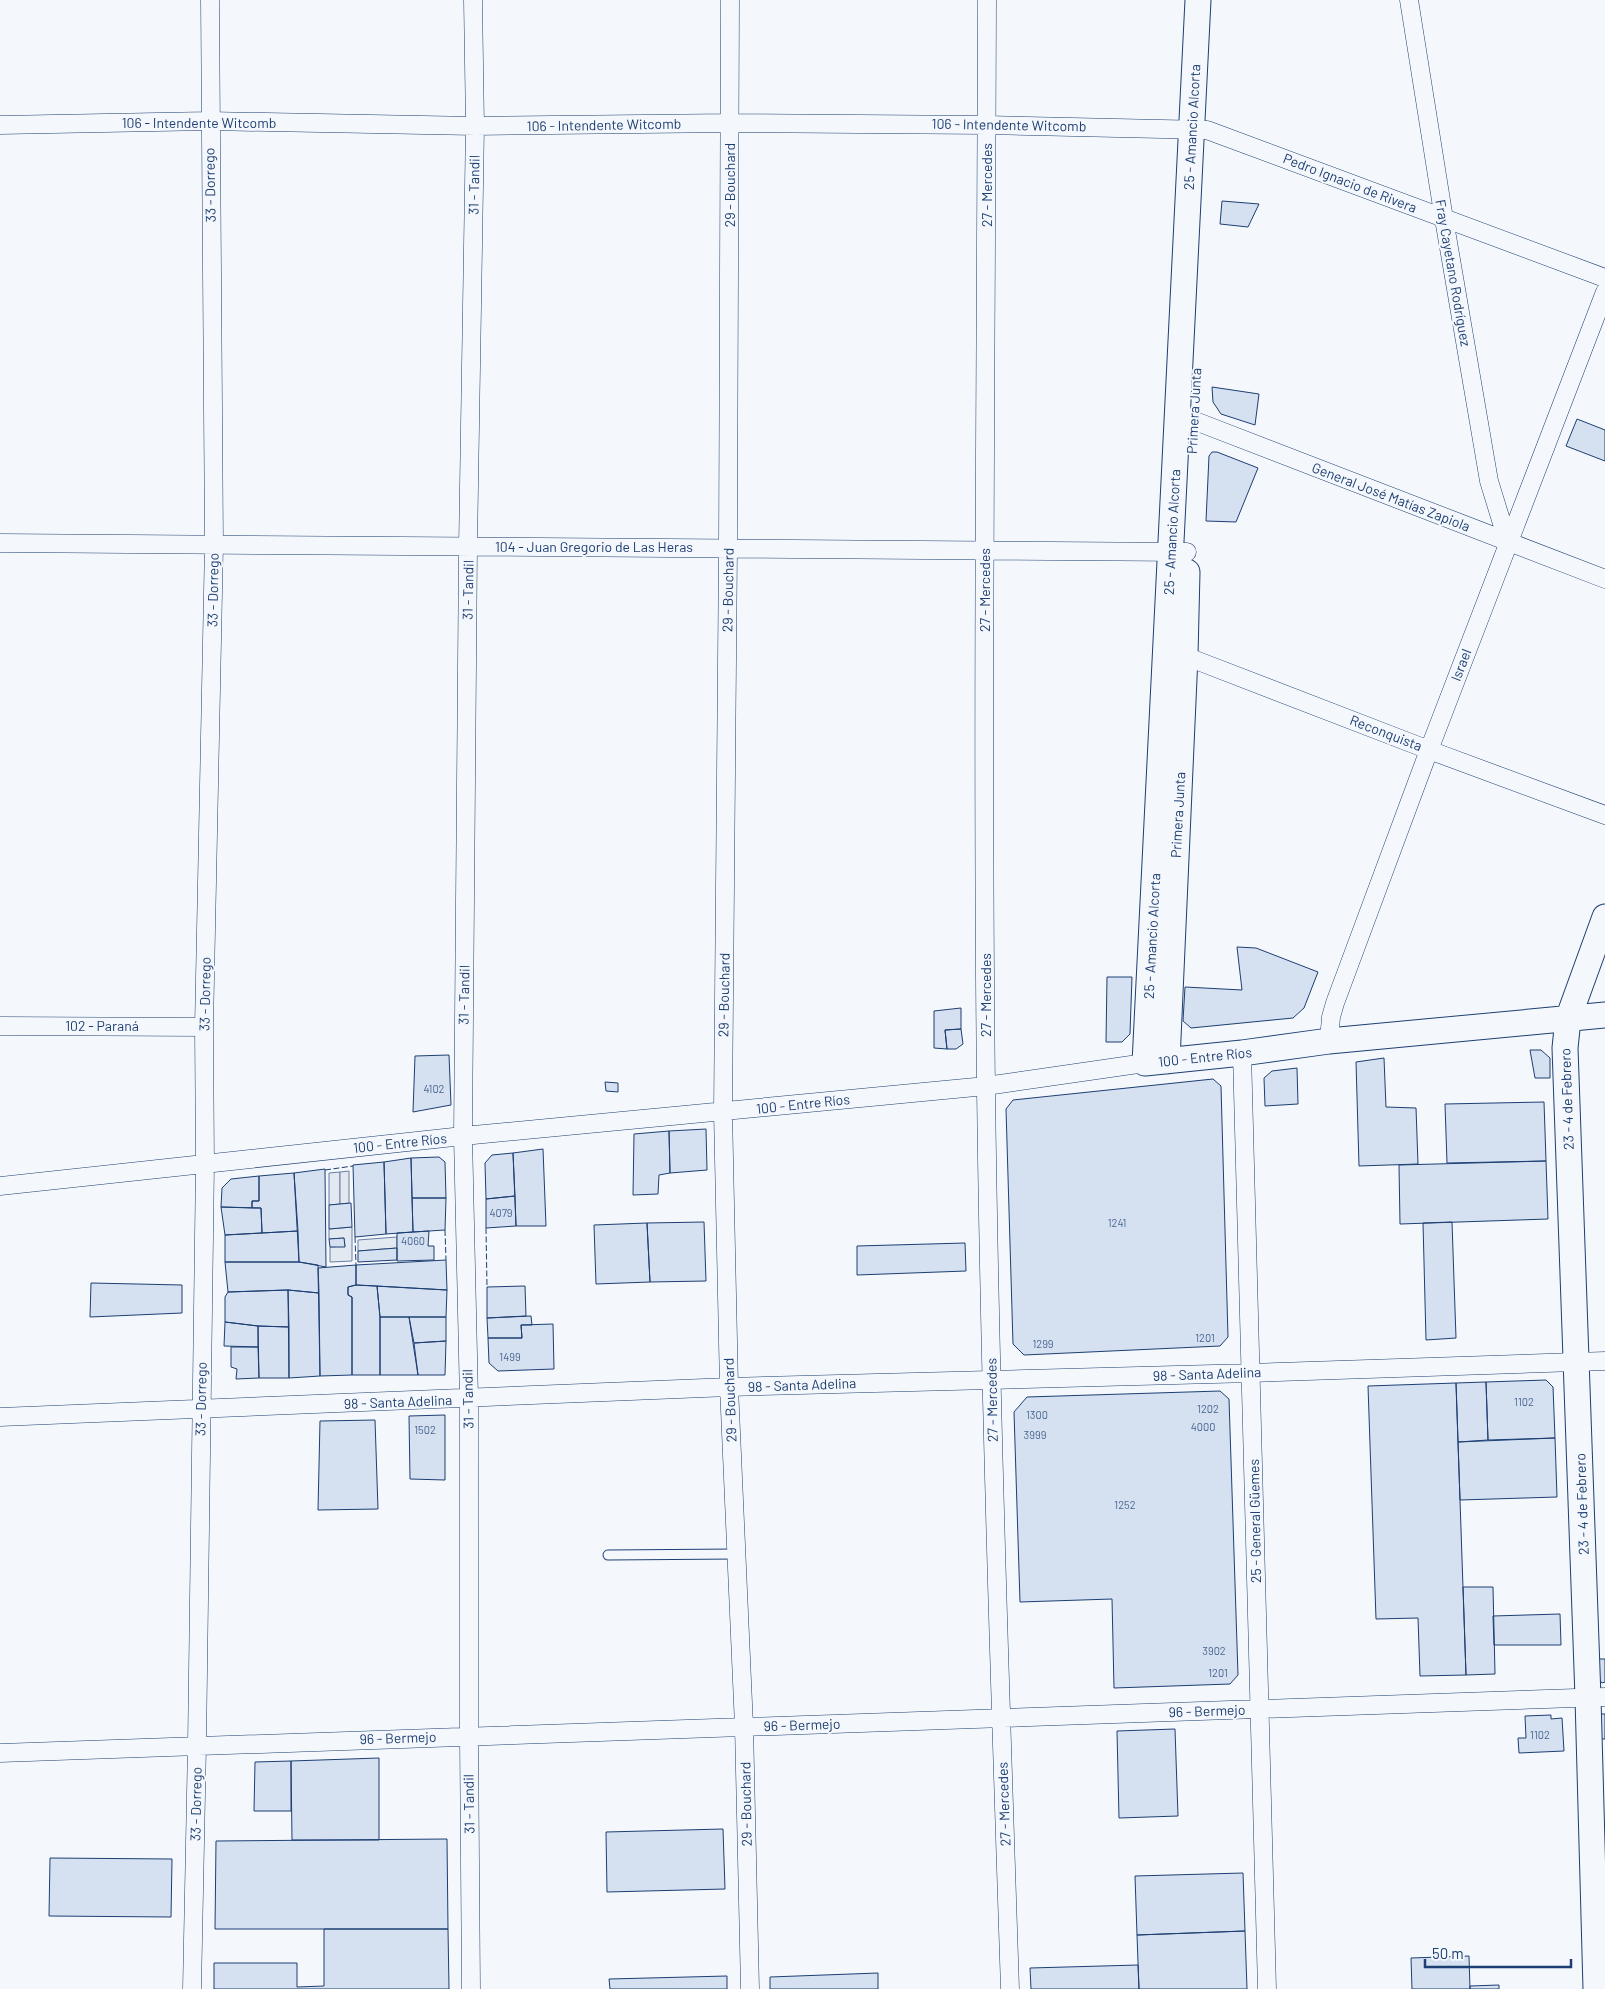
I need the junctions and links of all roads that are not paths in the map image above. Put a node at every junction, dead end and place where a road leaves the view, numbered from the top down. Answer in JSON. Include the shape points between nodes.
{"nodes":[{"id":1,"x":210,"y":0,"type":"edge"},
{"id":2,"x":473,"y":0,"type":"edge"},
{"id":3,"x":730,"y":0,"type":"edge"},
{"id":4,"x":987,"y":0,"type":"edge"},
{"id":5,"x":1198,"y":0,"type":"edge"},
{"id":6,"x":1214,"y":0,"type":"edge"},
{"id":7,"x":1409,"y":0,"type":"edge"},
{"id":8,"x":209,"y":121,"type":"junction"},
{"id":9,"x":730,"y":123,"type":"junction"},
{"id":10,"x":987,"y":124,"type":"junction"},
{"id":11,"x":0,"y":125,"type":"edge"},
{"id":12,"x":475,"y":126,"type":"junction"},
{"id":13,"x":1200,"y":129,"type":"junction"},
{"id":14,"x":1444,"y":219,"type":"junction"},
{"id":15,"x":1605,"y":278,"type":"edge"},
{"id":16,"x":1605,"y":292,"type":"edge"},
{"id":17,"x":1185,"y":417,"type":"junction"},
{"id":18,"x":0,"y":543,"type":"edge"},
{"id":19,"x":1508,"y":543,"type":"junction"},
{"id":20,"x":214,"y":544,"type":"junction"},
{"id":21,"x":468,"y":547,"type":"junction"},
{"id":22,"x":728,"y":548,"type":"junction"},
{"id":23,"x":985,"y":550,"type":"junction"},
{"id":24,"x":1179,"y":552,"type":"junction"},
{"id":25,"x":1605,"y":579,"type":"edge"},
{"id":26,"x":1175,"y":654,"type":"junction"},
{"id":27,"x":1428,"y":750,"type":"junction"},
{"id":28,"x":1605,"y":815,"type":"edge"},
{"id":29,"x":1605,"y":916,"type":"edge"},
{"id":30,"x":1605,"y":1015,"type":"edge"},
{"id":31,"x":1568,"y":1019,"type":"junction"},
{"id":32,"x":0,"y":1026,"type":"edge"},
{"id":33,"x":204,"y":1027,"type":"junction"},
{"id":34,"x":1329,"y":1041,"type":"junction"},
{"id":35,"x":1242,"y":1053,"type":"junction"},
{"id":36,"x":1156,"y":1062,"type":"junction"},
{"id":37,"x":986,"y":1086,"type":"junction"},
{"id":38,"x":723,"y":1112,"type":"junction"},
{"id":39,"x":463,"y":1136,"type":"junction"},
{"id":40,"x":205,"y":1164,"type":"junction"},
{"id":41,"x":0,"y":1186,"type":"edge"},
{"id":42,"x":1605,"y":1361,"type":"edge"},
{"id":43,"x":1577,"y":1363,"type":"junction"},
{"id":44,"x":1251,"y":1373,"type":"junction"},
{"id":45,"x":991,"y":1380,"type":"junction"},
{"id":46,"x":729,"y":1387,"type":"junction"},
{"id":47,"x":469,"y":1399,"type":"junction"},
{"id":48,"x":200,"y":1409,"type":"junction"},
{"id":49,"x":0,"y":1418,"type":"edge"},
{"id":50,"x":736,"y":1554,"type":"junction"},
{"id":51,"x":608,"y":1555,"type":"dead end"},
{"id":52,"x":1597,"y":1698,"type":"edge"},
{"id":53,"x":1260,"y":1710,"type":"junction"},
{"id":54,"x":1001,"y":1718,"type":"junction"},
{"id":55,"x":744,"y":1726,"type":"junction"},
{"id":56,"x":469,"y":1736,"type":"junction"},
{"id":57,"x":198,"y":1745,"type":"junction"},
{"id":58,"x":0,"y":1753,"type":"edge"},
{"id":59,"x":192,"y":1989,"type":"edge"},
{"id":60,"x":471,"y":1989,"type":"edge"},
{"id":61,"x":750,"y":1989,"type":"edge"},
{"id":62,"x":1010,"y":1989,"type":"edge"},
{"id":63,"x":1267,"y":1989,"type":"edge"},
{"id":64,"x":1596,"y":1989,"type":"edge"}],
"edges":[{"from":1,"to":8,"type":"street","name":"33 - Dorrego"},
{"from":2,"to":12,"type":"street","name":"31 - Tandil"},
{"from":3,"to":9,"type":"street","name":"29 - Bouchard"},
{"from":4,"to":10,"type":"street","name":"27 - Mercedes"},
{"from":5,"to":13,"type":"main road","name":"25 - Amancio Alcorta"},
{"from":6,"to":13,"type":"main road","name":"Primera Junta"},
{"from":7,"to":14,"type":"street","name":"Fray Cayetano Rodríguez"},
{"from":8,"to":11,"type":"street","name":"106 - Intendente Witcomb"},
{"from":8,"to":12,"type":"street","name":"106 - Intendente Witcomb"},
{"from":8,"to":20,"type":"street","name":"33 - Dorrego"},
{"from":9,"to":10,"type":"street","name":"106 - Intendente Witcomb"},
{"from":9,"to":12,"type":"street","name":"106 - Intendente Witcomb"},
{"from":9,"to":22,"type":"street","name":"29 - Bouchard"},
{"from":10,"to":13,"type":"street","name":"106 - Intendente Witcomb"},
{"from":10,"to":23,"type":"street","name":"27 - Mercedes"},
{"from":12,"to":21,"type":"street","name":"31 - Tandil"},
{"from":13,"to":14,"type":"street","name":"Pedro Ignacio de Rivera"},
{"from":13,"to":17,"type":"main road","name":"Primera Junta"},
{"from":14,"to":15,"type":"street","name":"Pedro Ignacio de Rivera"},
{"from":14,"to":19,"type":"street","name":"Fray Cayetano Rodríguez","via":[[1489,481]]},
{"from":16,"to":19,"type":"street","name":"Israel"},
{"from":17,"to":19,"type":"street","name":"General José Matías Zapiola"},
{"from":17,"to":24,"type":"main road","name":"Primera Junta"},
{"from":18,"to":20,"type":"street","name":"104 - Juan Gregorio de Las Heras"},
{"from":19,"to":25,"type":"street","name":"General José Matías Zapiola"},
{"from":19,"to":27,"type":"street","name":"Israel"},
{"from":20,"to":21,"type":"street","name":"104 - Juan Gregorio de Las Heras"},
{"from":20,"to":33,"type":"street","name":"33 - Dorrego"},
{"from":21,"to":22,"type":"street","name":"104 - Juan Gregorio de Las Heras"},
{"from":21,"to":39,"type":"street","name":"31 - Tandil"},
{"from":22,"to":23,"type":"street","name":"104 - Juan Gregorio de Las Heras"},
{"from":22,"to":38,"type":"street","name":"29 - Bouchard"},
{"from":23,"to":24,"type":"street","name":"104 - Juan Gregorio de Las Heras"},
{"from":23,"to":37,"type":"street","name":"27 - Mercedes"},
{"from":24,"to":26,"type":"main road","name":"Primera Junta"},
{"from":26,"to":27,"type":"street","name":"Reconquista"},
{"from":26,"to":36,"type":"main road","name":"Primera Junta"},
{"from":27,"to":28,"type":"street","name":"Reconquista"},
{"from":27,"to":34,"type":"street","name":"Israel","via":[[1335,1003]]},
{"from":29,"to":31,"type":"main road","name":"23 - 4 de Febrero"},
{"from":30,"to":31,"type":"main road","name":"100 - Entre Ríos"},
{"from":31,"to":34,"type":"main road","name":"100 - Entre Ríos"},
{"from":31,"to":43,"type":"main road","name":"23 - 4 de Febrero","via":[[1565,1048]]},
{"from":32,"to":33,"type":"street","name":"102 - Paraná"},
{"from":33,"to":40,"type":"street","name":"33 - Dorrego"},
{"from":34,"to":35,"type":"main road","name":"100 - Entre Ríos"},
{"from":35,"to":36,"type":"main road","name":"100 - Entre Ríos"},
{"from":35,"to":44,"type":"street","name":"25 - General Güemes"},
{"from":36,"to":37,"type":"street","name":"100 - Entre Ríos"},
{"from":37,"to":38,"type":"street","name":"100 - Entre Ríos"},
{"from":37,"to":45,"type":"street","name":"27 - Mercedes"},
{"from":38,"to":39,"type":"street","name":"100 - Entre Ríos"},
{"from":38,"to":46,"type":"street","name":"29 - Bouchard"},
{"from":39,"to":40,"type":"street","name":"100 - Entre Ríos"},
{"from":39,"to":47,"type":"street","name":"31 - Tandil"},
{"from":40,"to":41,"type":"street","name":"100 - Entre Ríos"},
{"from":40,"to":48,"type":"street","name":"33 - Dorrego"},
{"from":42,"to":43,"type":"street","name":"98 - Santa Adelina"},
{"from":43,"to":44,"type":"street","name":"98 - Santa Adelina"},
{"from":43,"to":52,"type":"main road","name":"23 - 4 de Febrero"},
{"from":44,"to":45,"type":"street","name":"98 - Santa Adelina"},
{"from":44,"to":53,"type":"street","name":"25 - General Güemes"},
{"from":45,"to":46,"type":"street","name":"98 - Santa Adelina"},
{"from":45,"to":54,"type":"street","name":"27 - Mercedes"},
{"from":46,"to":47,"type":"street","name":"98 - Santa Adelina"},
{"from":46,"to":50,"type":"street","name":"29 - Bouchard"},
{"from":47,"to":48,"type":"street","name":"98 - Santa Adelina"},
{"from":47,"to":56,"type":"street","name":"31 - Tandil"},
{"from":48,"to":49,"type":"street","name":"98 - Santa Adelina"},
{"from":48,"to":57,"type":"street","name":"33 - Dorrego"},
{"from":50,"to":51,"type":"lane"},
{"from":50,"to":55,"type":"street","name":"29 - Bouchard"},
{"from":52,"to":53,"type":"street","name":"96 - Bermejo"},
{"from":52,"to":64,"type":"main road","name":"23 - 4 de Febrero"},
{"from":53,"to":54,"type":"street","name":"96 - Bermejo"},
{"from":53,"to":63,"type":"street","name":"25 - General Güemes"},
{"from":54,"to":55,"type":"street","name":"96 - Bermejo"},
{"from":54,"to":62,"type":"street","name":"27 - Mercedes"},
{"from":55,"to":56,"type":"street","name":"96 - Bermejo"},
{"from":55,"to":61,"type":"street","name":"29 - Bouchard"},
{"from":56,"to":57,"type":"street","name":"96 - Bermejo"},
{"from":56,"to":60,"type":"street","name":"31 - Tandil"},
{"from":57,"to":58,"type":"street","name":"96 - Bermejo"},
{"from":57,"to":59,"type":"street","name":"33 - Dorrego"}]}
